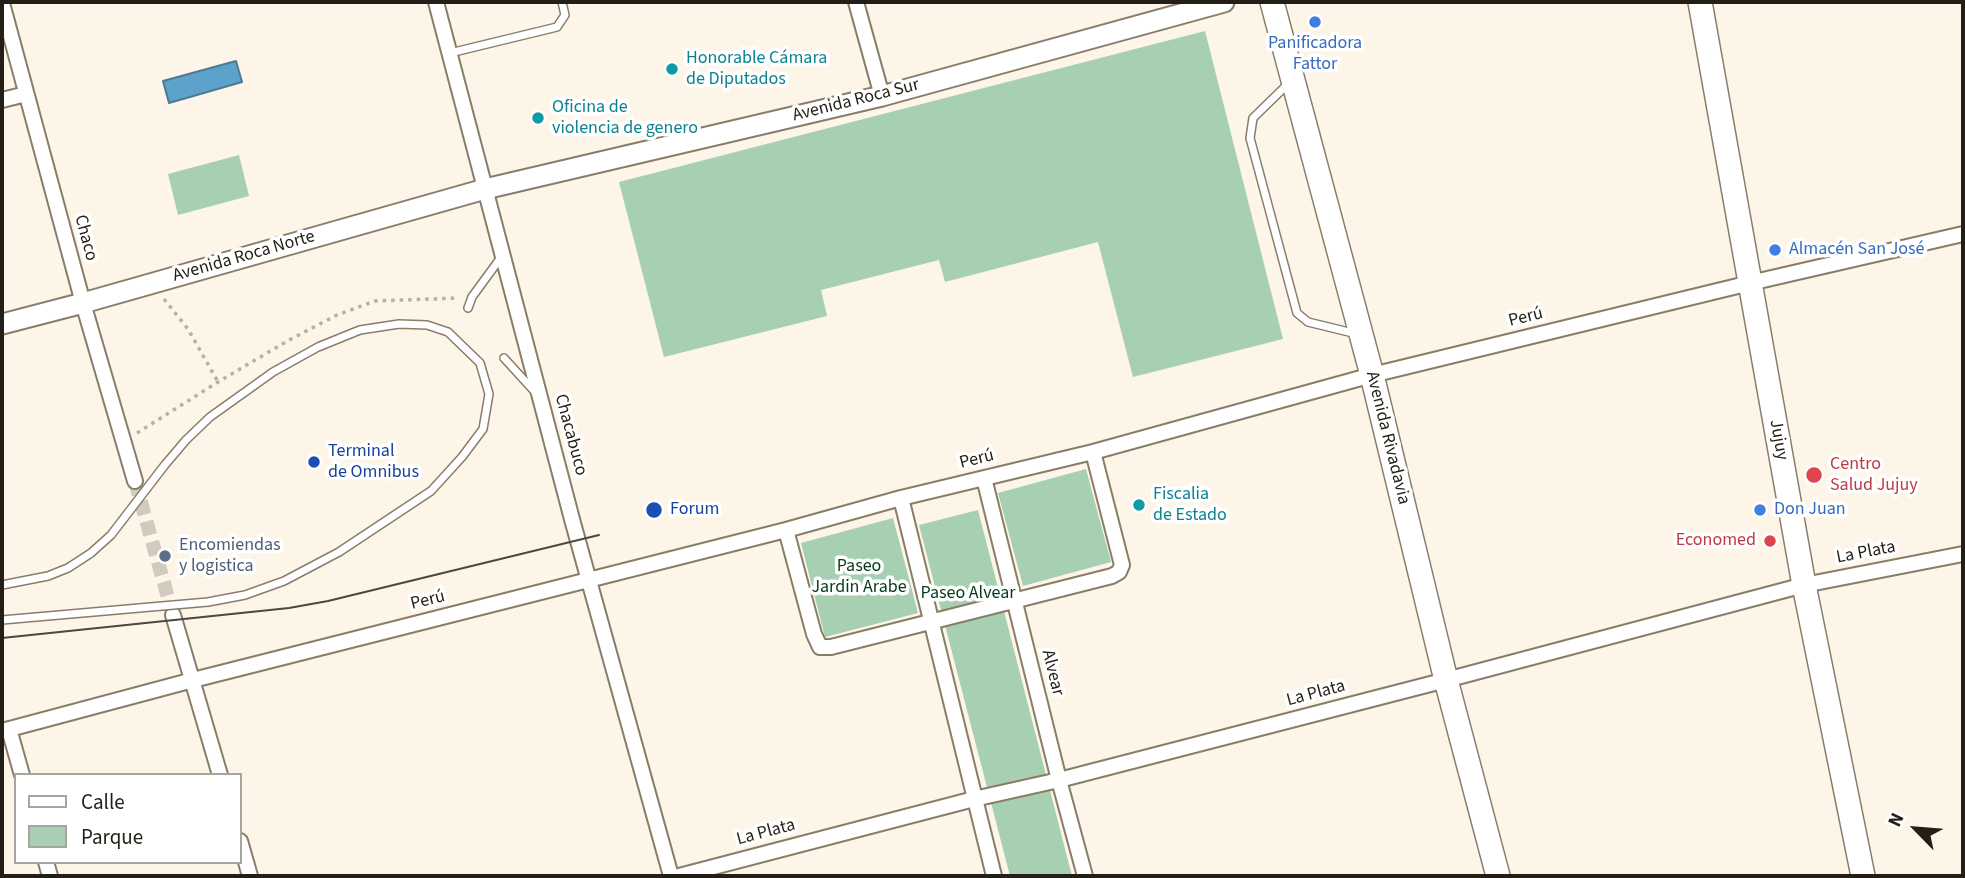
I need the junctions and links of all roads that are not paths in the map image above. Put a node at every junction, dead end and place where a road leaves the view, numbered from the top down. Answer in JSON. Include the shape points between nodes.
{"nodes":[{"id":1,"x":436,"y":2,"type":"edge"},
{"id":2,"x":562,"y":2,"type":"edge"},
{"id":3,"x":856,"y":2,"type":"edge"},
{"id":4,"x":1224,"y":2,"type":"edge"},
{"id":5,"x":1272,"y":2,"type":"edge"},
{"id":6,"x":1700,"y":2,"type":"edge"},
{"id":7,"x":2,"y":3,"type":"edge"},
{"id":8,"x":450,"y":53,"type":"junction"},
{"id":9,"x":1293,"y":80,"type":"junction"},
{"id":10,"x":26,"y":93,"type":"junction"},
{"id":11,"x":881,"y":96,"type":"junction"},
{"id":12,"x":2,"y":100,"type":"edge"},
{"id":13,"x":485,"y":189,"type":"junction"},
{"id":14,"x":1963,"y":234,"type":"edge"},
{"id":15,"x":502,"y":255,"type":"junction"},
{"id":16,"x":1750,"y":283,"type":"junction"},
{"id":17,"x":83,"y":303,"type":"junction"},
{"id":18,"x":468,"y":308,"type":"dead end"},
{"id":19,"x":2,"y":324,"type":"edge"},
{"id":20,"x":1362,"y":335,"type":"junction"},
{"id":21,"x":504,"y":358,"type":"dead end"},
{"id":22,"x":1372,"y":375,"type":"junction"},
{"id":23,"x":540,"y":397,"type":"junction"},
{"id":24,"x":1093,"y":452,"type":"junction"},
{"id":25,"x":984,"y":478,"type":"junction"},
{"id":26,"x":135,"y":481,"type":"tunnel mouth"},
{"id":27,"x":901,"y":498,"type":"junction"},
{"id":28,"x":786,"y":530,"type":"junction"},
{"id":29,"x":1963,"y":554,"type":"edge"},
{"id":30,"x":589,"y":581,"type":"junction"},
{"id":31,"x":2,"y":585,"type":"edge"},
{"id":32,"x":1804,"y":585,"type":"junction"},
{"id":33,"x":1014,"y":600,"type":"junction"},
{"id":34,"x":173,"y":615,"type":"tunnel mouth"},
{"id":35,"x":2,"y":620,"type":"edge"},
{"id":36,"x":931,"y":621,"type":"junction"},
{"id":37,"x":193,"y":680,"type":"junction"},
{"id":38,"x":1446,"y":680,"type":"junction"},
{"id":39,"x":6,"y":730,"type":"edge"},
{"id":40,"x":21,"y":773,"type":"edge"},
{"id":41,"x":219,"y":773,"type":"edge"},
{"id":42,"x":1059,"y":780,"type":"junction"},
{"id":43,"x":974,"y":799,"type":"junction"},
{"id":44,"x":242,"y":848,"type":"edge"},
{"id":45,"x":250,"y":876,"type":"edge"},
{"id":46,"x":671,"y":876,"type":"edge"},
{"id":47,"x":679,"y":876,"type":"edge"},
{"id":48,"x":994,"y":876,"type":"edge"},
{"id":49,"x":1085,"y":876,"type":"edge"},
{"id":50,"x":1498,"y":876,"type":"edge"},
{"id":51,"x":1863,"y":876,"type":"edge"}],
"edges":[{"from":1,"to":8,"type":"street","name":"Chacabuco"},
{"from":2,"to":8,"type":"lane","via":[[565,15],[557,27]]},
{"from":3,"to":11,"type":"street"},
{"from":4,"to":11,"type":"main road","name":"Avenida Roca Sur"},
{"from":5,"to":9,"type":"main road","name":"Avenida Rivadavia"},
{"from":6,"to":16,"type":"main road","name":"Jujuy"},
{"from":7,"to":10,"type":"street","name":"Chaco"},
{"from":8,"to":13,"type":"street","name":"Chacabuco"},
{"from":9,"to":20,"type":"main road","name":"Avenida Rivadavia"},
{"from":9,"to":20,"type":"lane","via":[[1253,118],[1250,138],[1297,313],[1308,322]]},
{"from":10,"to":12,"type":"street"},
{"from":10,"to":17,"type":"street","name":"Chaco"},
{"from":11,"to":13,"type":"main road","name":"Avenida Roca Sur"},
{"from":13,"to":15,"type":"street","name":"Chacabuco"},
{"from":13,"to":17,"type":"main road","name":"Avenida Roca Norte"},
{"from":14,"to":16,"type":"street","name":"Perú"},
{"from":15,"to":18,"type":"lane"},
{"from":15,"to":23,"type":"street","name":"Chacabuco"},
{"from":16,"to":22,"type":"street","name":"Perú"},
{"from":16,"to":32,"type":"main road","name":"Jujuy"},
{"from":17,"to":19,"type":"main road","name":"Avenida Roca Norte"},
{"from":17,"to":26,"type":"street","name":"Chaco"},
{"from":20,"to":22,"type":"main road","name":"Avenida Rivadavia"},
{"from":21,"to":23,"type":"lane"},
{"from":22,"to":24,"type":"street","name":"Perú"},
{"from":22,"to":38,"type":"main road","name":"Avenida Rivadavia"},
{"from":23,"to":30,"type":"street","name":"Chacabuco"},
{"from":24,"to":25,"type":"street","name":"Perú"},
{"from":24,"to":33,"type":"street","via":[[1122,565],[1119,572]]},
{"from":25,"to":27,"type":"street","name":"Perú"},
{"from":25,"to":33,"type":"street","name":"Alvear"},
{"from":27,"to":28,"type":"street","name":"Perú"},
{"from":27,"to":36,"type":"street"},
{"from":28,"to":30,"type":"street","name":"Perú"},
{"from":28,"to":36,"type":"street","via":[[820,647]]},
{"from":29,"to":32,"type":"street","name":"La Plata"},
{"from":30,"to":37,"type":"street","name":"Perú"},
{"from":30,"to":46,"type":"street","name":"Chacabuco"},
{"from":31,"to":35,"type":"lane","bridge":true,"via":[[48,576],[91,553],[210,417],[318,347],[360,330],[427,325],[448,332],[480,363],[489,394],[483,429],[431,491],[340,552],[245,595]]},
{"from":32,"to":38,"type":"street","name":"La Plata"},
{"from":32,"to":51,"type":"main road","name":"Jujuy"},
{"from":33,"to":36,"type":"street"},
{"from":33,"to":42,"type":"street","name":"Alvear"},
{"from":34,"to":37,"type":"street"},
{"from":36,"to":43,"type":"street"},
{"from":37,"to":39,"type":"street","name":"Perú"},
{"from":37,"to":41,"type":"street"},
{"from":38,"to":42,"type":"street","name":"La Plata"},
{"from":38,"to":50,"type":"main road","name":"Avenida Rivadavia"},
{"from":39,"to":40,"type":"street"},
{"from":42,"to":43,"type":"street","name":"La Plata"},
{"from":42,"to":49,"type":"street","name":"Alvear"},
{"from":43,"to":47,"type":"street","name":"La Plata"},
{"from":43,"to":48,"type":"street"},
{"from":44,"to":45,"type":"street"}]}
